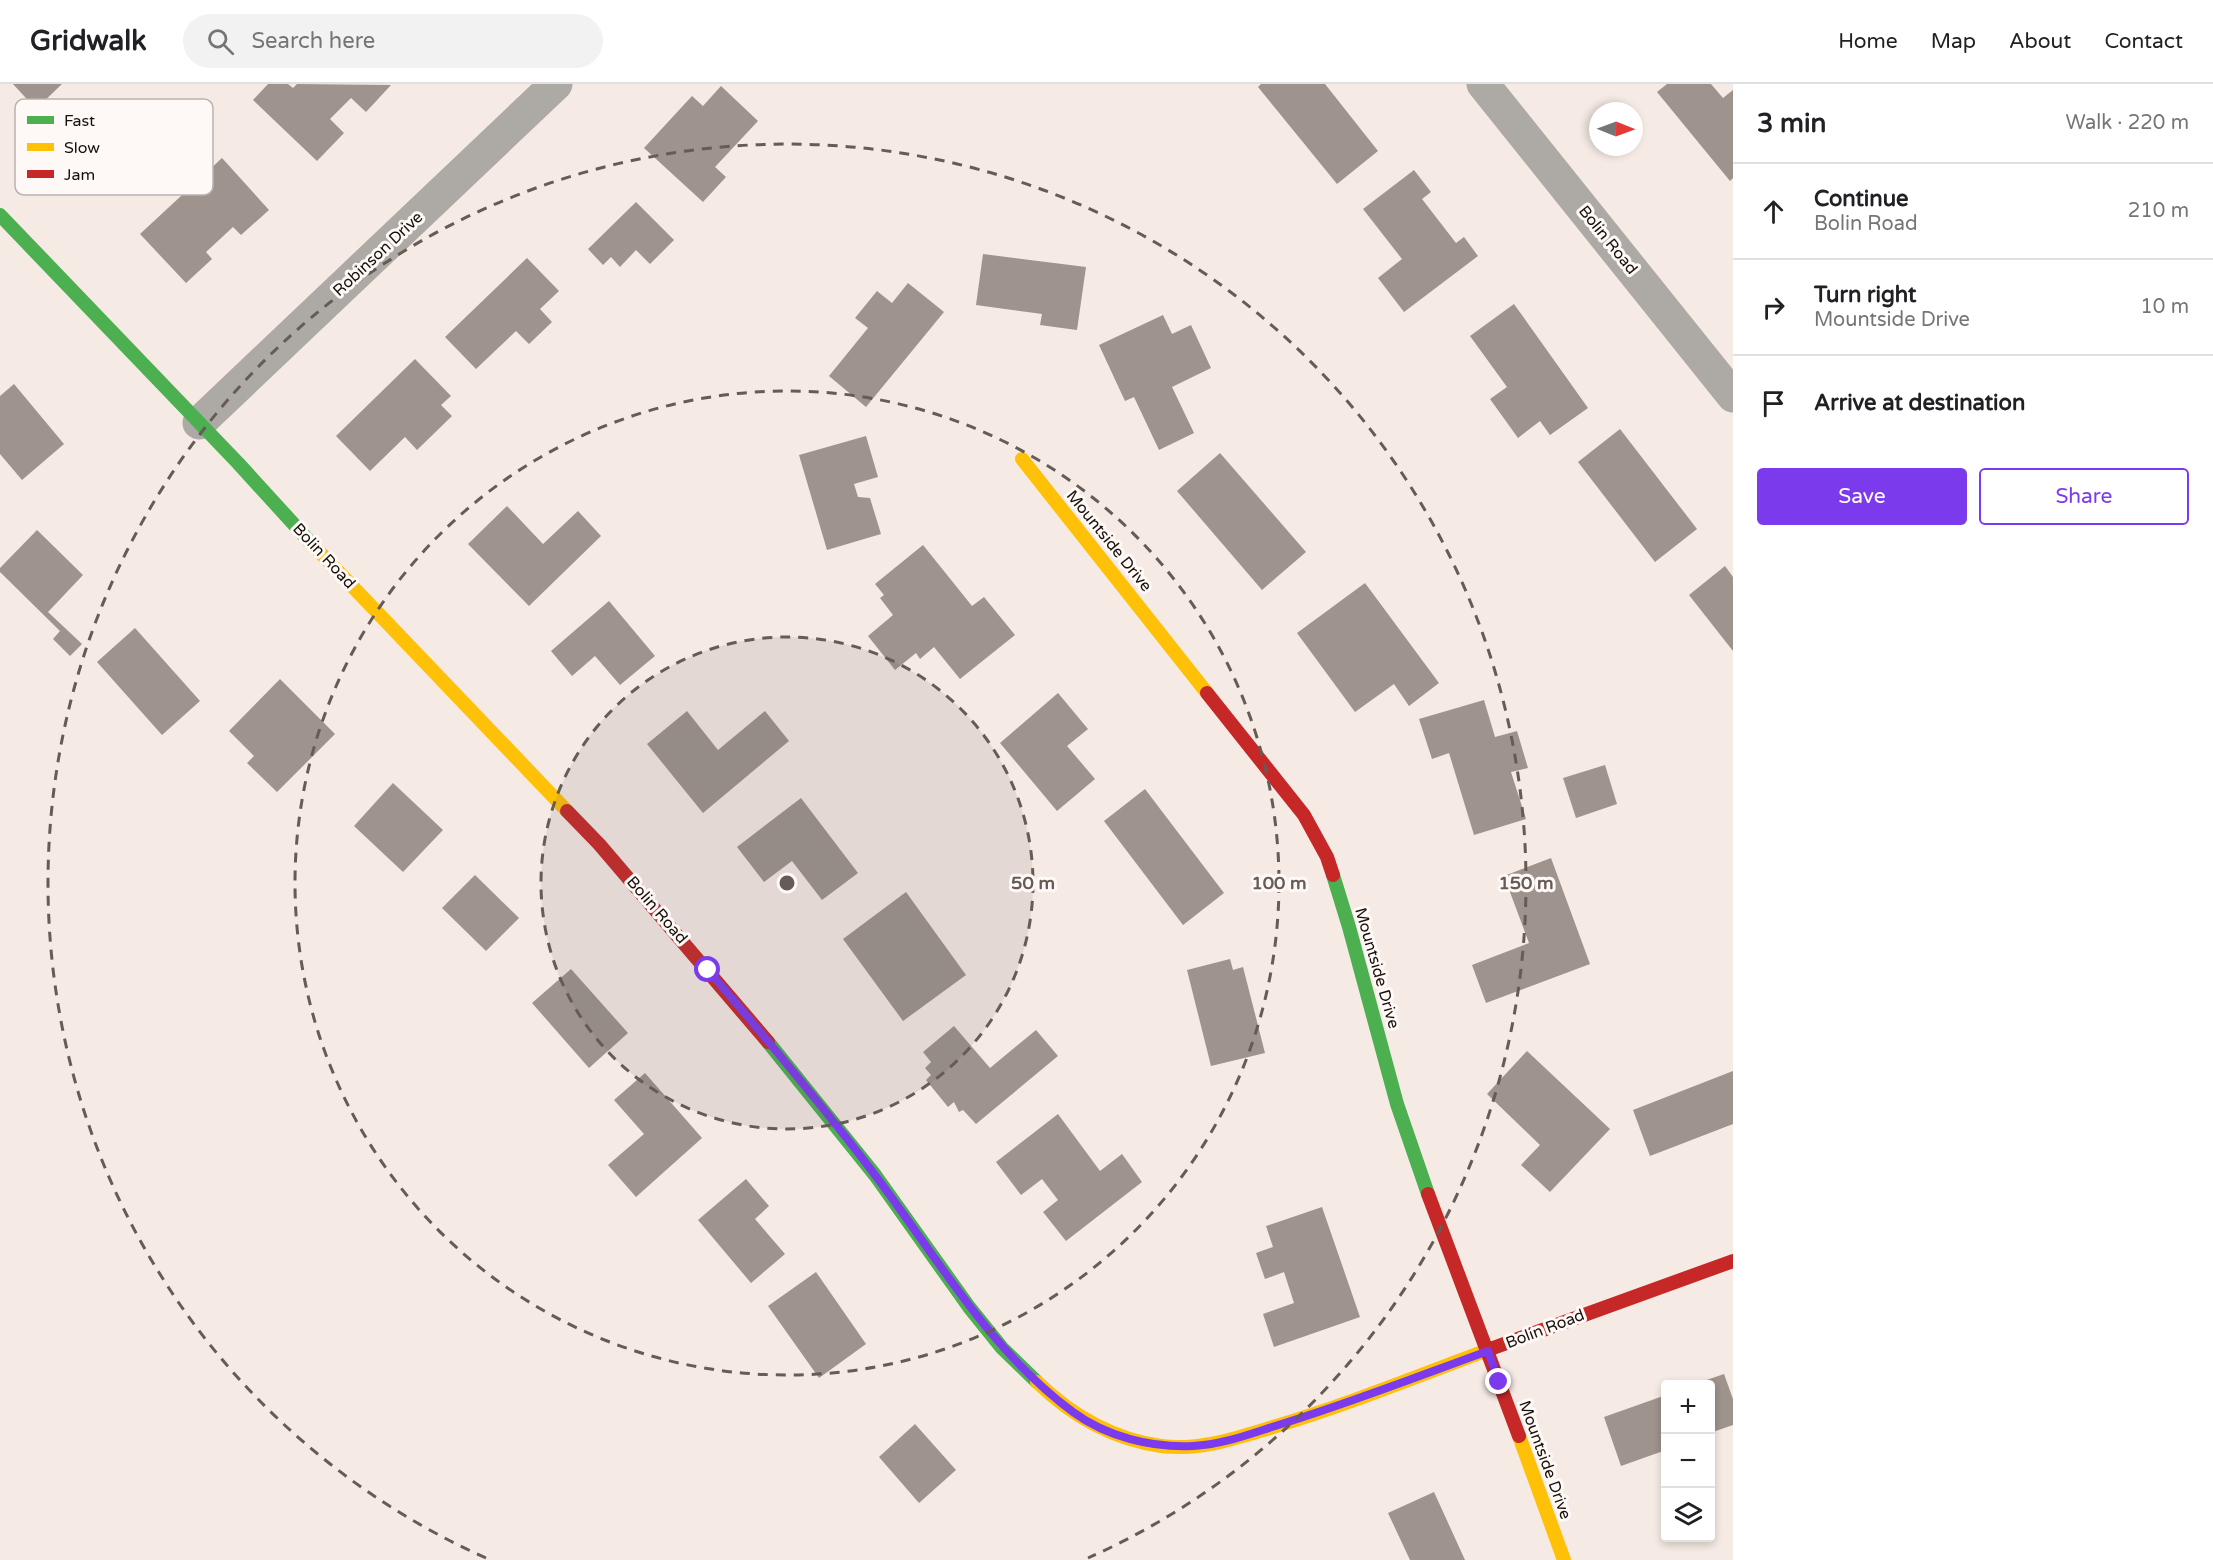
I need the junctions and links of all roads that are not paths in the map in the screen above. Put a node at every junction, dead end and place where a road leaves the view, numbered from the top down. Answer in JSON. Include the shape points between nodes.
{"nodes":[{"id":1,"x":556,"y":84,"type":"edge"},
{"id":2,"x":1483,"y":84,"type":"edge"},
{"id":3,"x":0,"y":215,"type":"edge"},
{"id":4,"x":1733,"y":396,"type":"edge"},
{"id":5,"x":199,"y":423,"type":"junction"},
{"id":6,"x":1022,"y":459,"type":"dead end"},
{"id":7,"x":1733,"y":1261,"type":"edge"},
{"id":8,"x":1488,"y":1351,"type":"junction"},
{"id":9,"x":1564,"y":1560,"type":"edge"}],
"edges":[{"from":1,"to":5,"type":"street","name":"Robinson Drive"},
{"from":2,"to":4,"type":"street","name":"Bolin Road"},
{"from":3,"to":5,"type":"street","name":"Bolin Road"},
{"from":5,"to":8,"type":"street","name":"Bolin Road","via":[[599,844],[789,1066],[1002,1348],[1074,1413],[1102,1430],[1132,1440],[1163,1446],[1219,1443],[1313,1415]]},
{"from":6,"to":8,"type":"street","name":"Mountside Drive","via":[[1304,815],[1327,857],[1397,1104]]},
{"from":7,"to":8,"type":"street","name":"Bolin Road"},
{"from":8,"to":9,"type":"street","name":"Mountside Drive"}]}
